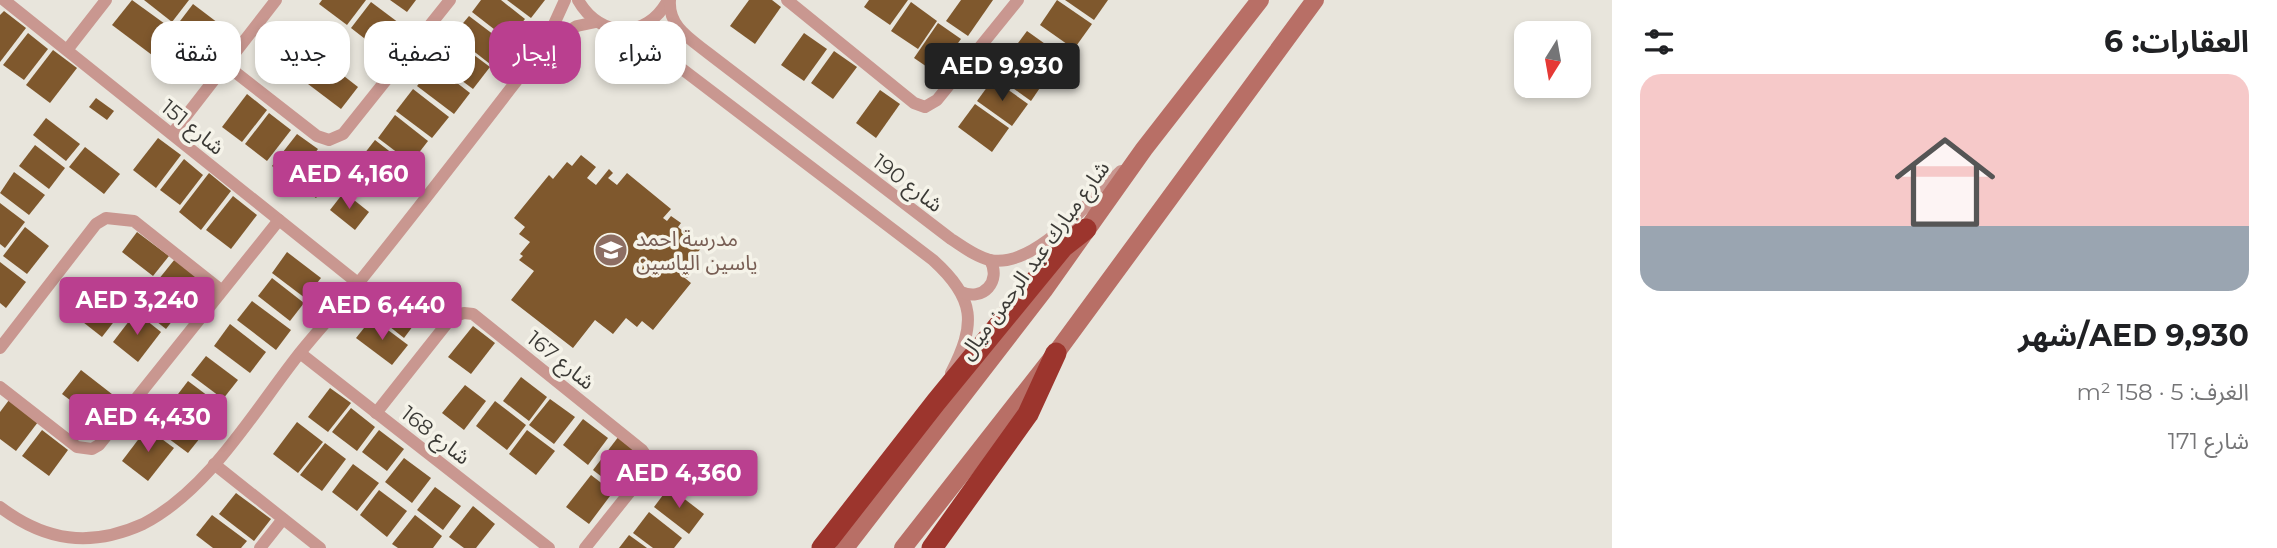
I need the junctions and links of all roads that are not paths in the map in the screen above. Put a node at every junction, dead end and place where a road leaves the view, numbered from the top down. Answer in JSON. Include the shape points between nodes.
{"nodes":[{"id":1,"x":4,"y":0,"type":"edge"},
{"id":2,"x":106,"y":0,"type":"edge"},
{"id":3,"x":276,"y":0,"type":"edge"},
{"id":4,"x":450,"y":0,"type":"edge"},
{"id":5,"x":565,"y":0,"type":"edge"},
{"id":6,"x":578,"y":0,"type":"edge"},
{"id":7,"x":669,"y":0,"type":"edge"},
{"id":8,"x":787,"y":0,"type":"edge"},
{"id":9,"x":1260,"y":0,"type":"edge"},
{"id":10,"x":1315,"y":0,"type":"edge"},
{"id":11,"x":1011,"y":2,"type":"edge"},
{"id":12,"x":555,"y":21,"type":"edge"},
{"id":13,"x":595,"y":21,"type":"edge"},
{"id":14,"x":652,"y":21,"type":"edge"},
{"id":15,"x":241,"y":46,"type":"edge"},
{"id":16,"x":67,"y":50,"type":"junction"},
{"id":17,"x":686,"y":72,"type":"edge"},
{"id":18,"x":241,"y":77,"type":"edge"},
{"id":19,"x":211,"y":84,"type":"edge"},
{"id":20,"x":514,"y":84,"type":"edge"},
{"id":21,"x":172,"y":134,"type":"junction"},
{"id":22,"x":1144,"y":149,"type":"junction"},
{"id":23,"x":279,"y":220,"type":"junction"},
{"id":24,"x":1086,"y":229,"type":"junction"},
{"id":25,"x":990,"y":260,"type":"junction"},
{"id":26,"x":359,"y":284,"type":"junction"},
{"id":27,"x":221,"y":290,"type":"junction"},
{"id":28,"x":961,"y":292,"type":"junction"},
{"id":29,"x":0,"y":348,"type":"edge"},
{"id":30,"x":300,"y":353,"type":"junction"},
{"id":31,"x":1056,"y":353,"type":"junction"},
{"id":32,"x":0,"y":387,"type":"edge"},
{"id":33,"x":936,"y":402,"type":"junction"},
{"id":34,"x":376,"y":413,"type":"junction"},
{"id":35,"x":214,"y":464,"type":"junction"},
{"id":36,"x":0,"y":508,"type":"edge"},
{"id":37,"x":283,"y":519,"type":"junction"},
{"id":38,"x":260,"y":548,"type":"edge"},
{"id":39,"x":320,"y":548,"type":"edge"},
{"id":40,"x":549,"y":548,"type":"edge"},
{"id":41,"x":585,"y":548,"type":"edge"},
{"id":42,"x":822,"y":548,"type":"edge"},
{"id":43,"x":845,"y":548,"type":"edge"},
{"id":44,"x":903,"y":548,"type":"edge"},
{"id":45,"x":933,"y":548,"type":"edge"}],
"edges":[{"from":1,"to":16,"type":"street","name":"شارع 151"},
{"from":2,"to":16,"type":"street"},
{"from":3,"to":15,"type":"street"},
{"from":4,"to":18,"type":"street","via":[[343,134],[329,140],[317,136]]},
{"from":5,"to":12,"type":"street"},
{"from":6,"to":13,"type":"street"},
{"from":7,"to":14,"type":"street"},
{"from":7,"to":25,"type":"street","name":"شارع 190","via":[[669,13],[682,32],[951,239]]},
{"from":8,"to":11,"type":"street","via":[[914,103],[925,107],[936,100]]},
{"from":9,"to":22,"type":"main road","name":"شارع مبارك عبد الرحمن ميال"},
{"from":10,"to":31,"type":"main road"},
{"from":16,"to":21,"type":"street","name":"شارع 151"},
{"from":17,"to":28,"type":"street","via":[[933,260]]},
{"from":19,"to":21,"type":"street"},
{"from":20,"to":26,"type":"street"},
{"from":21,"to":23,"type":"street","name":"شارع 151"},
{"from":22,"to":24,"type":"main road","name":"شارع مبارك عبد الرحمن ميال"},
{"from":22,"to":25,"type":"street","via":[[1046,243],[1025,255]]},
{"from":23,"to":26,"type":"street","name":"شارع 151"},
{"from":23,"to":27,"type":"street"},
{"from":24,"to":33,"type":"highway","via":[[1063,247]]},
{"from":24,"to":43,"type":"main road","name":"شارع مبارك عبد الرحمن ميال"},
{"from":25,"to":28,"type":"street","via":[[995,273],[987,291],[974,296]]},
{"from":26,"to":30,"type":"street"},
{"from":27,"to":29,"type":"street","via":[[134,221],[106,218],[96,224]]},
{"from":27,"to":32,"type":"street","via":[[99,446],[77,447]]},
{"from":28,"to":33,"type":"street","via":[[968,314],[967,337]]},
{"from":30,"to":34,"type":"street","name":"شارع 168"},
{"from":30,"to":35,"type":"street"},
{"from":31,"to":44,"type":"main road"},
{"from":31,"to":45,"type":"highway","via":[[1028,414]]},
{"from":33,"to":42,"type":"highway"},
{"from":34,"to":40,"type":"street","name":"شارع 168"},
{"from":34,"to":41,"type":"street","name":"شارع 167","via":[[453,317],[473,314],[649,460],[645,473]]},
{"from":35,"to":36,"type":"street","via":[[194,487],[157,516],[115,535],[55,537]]},
{"from":35,"to":37,"type":"street"},
{"from":37,"to":38,"type":"street"},
{"from":37,"to":39,"type":"street"}]}
